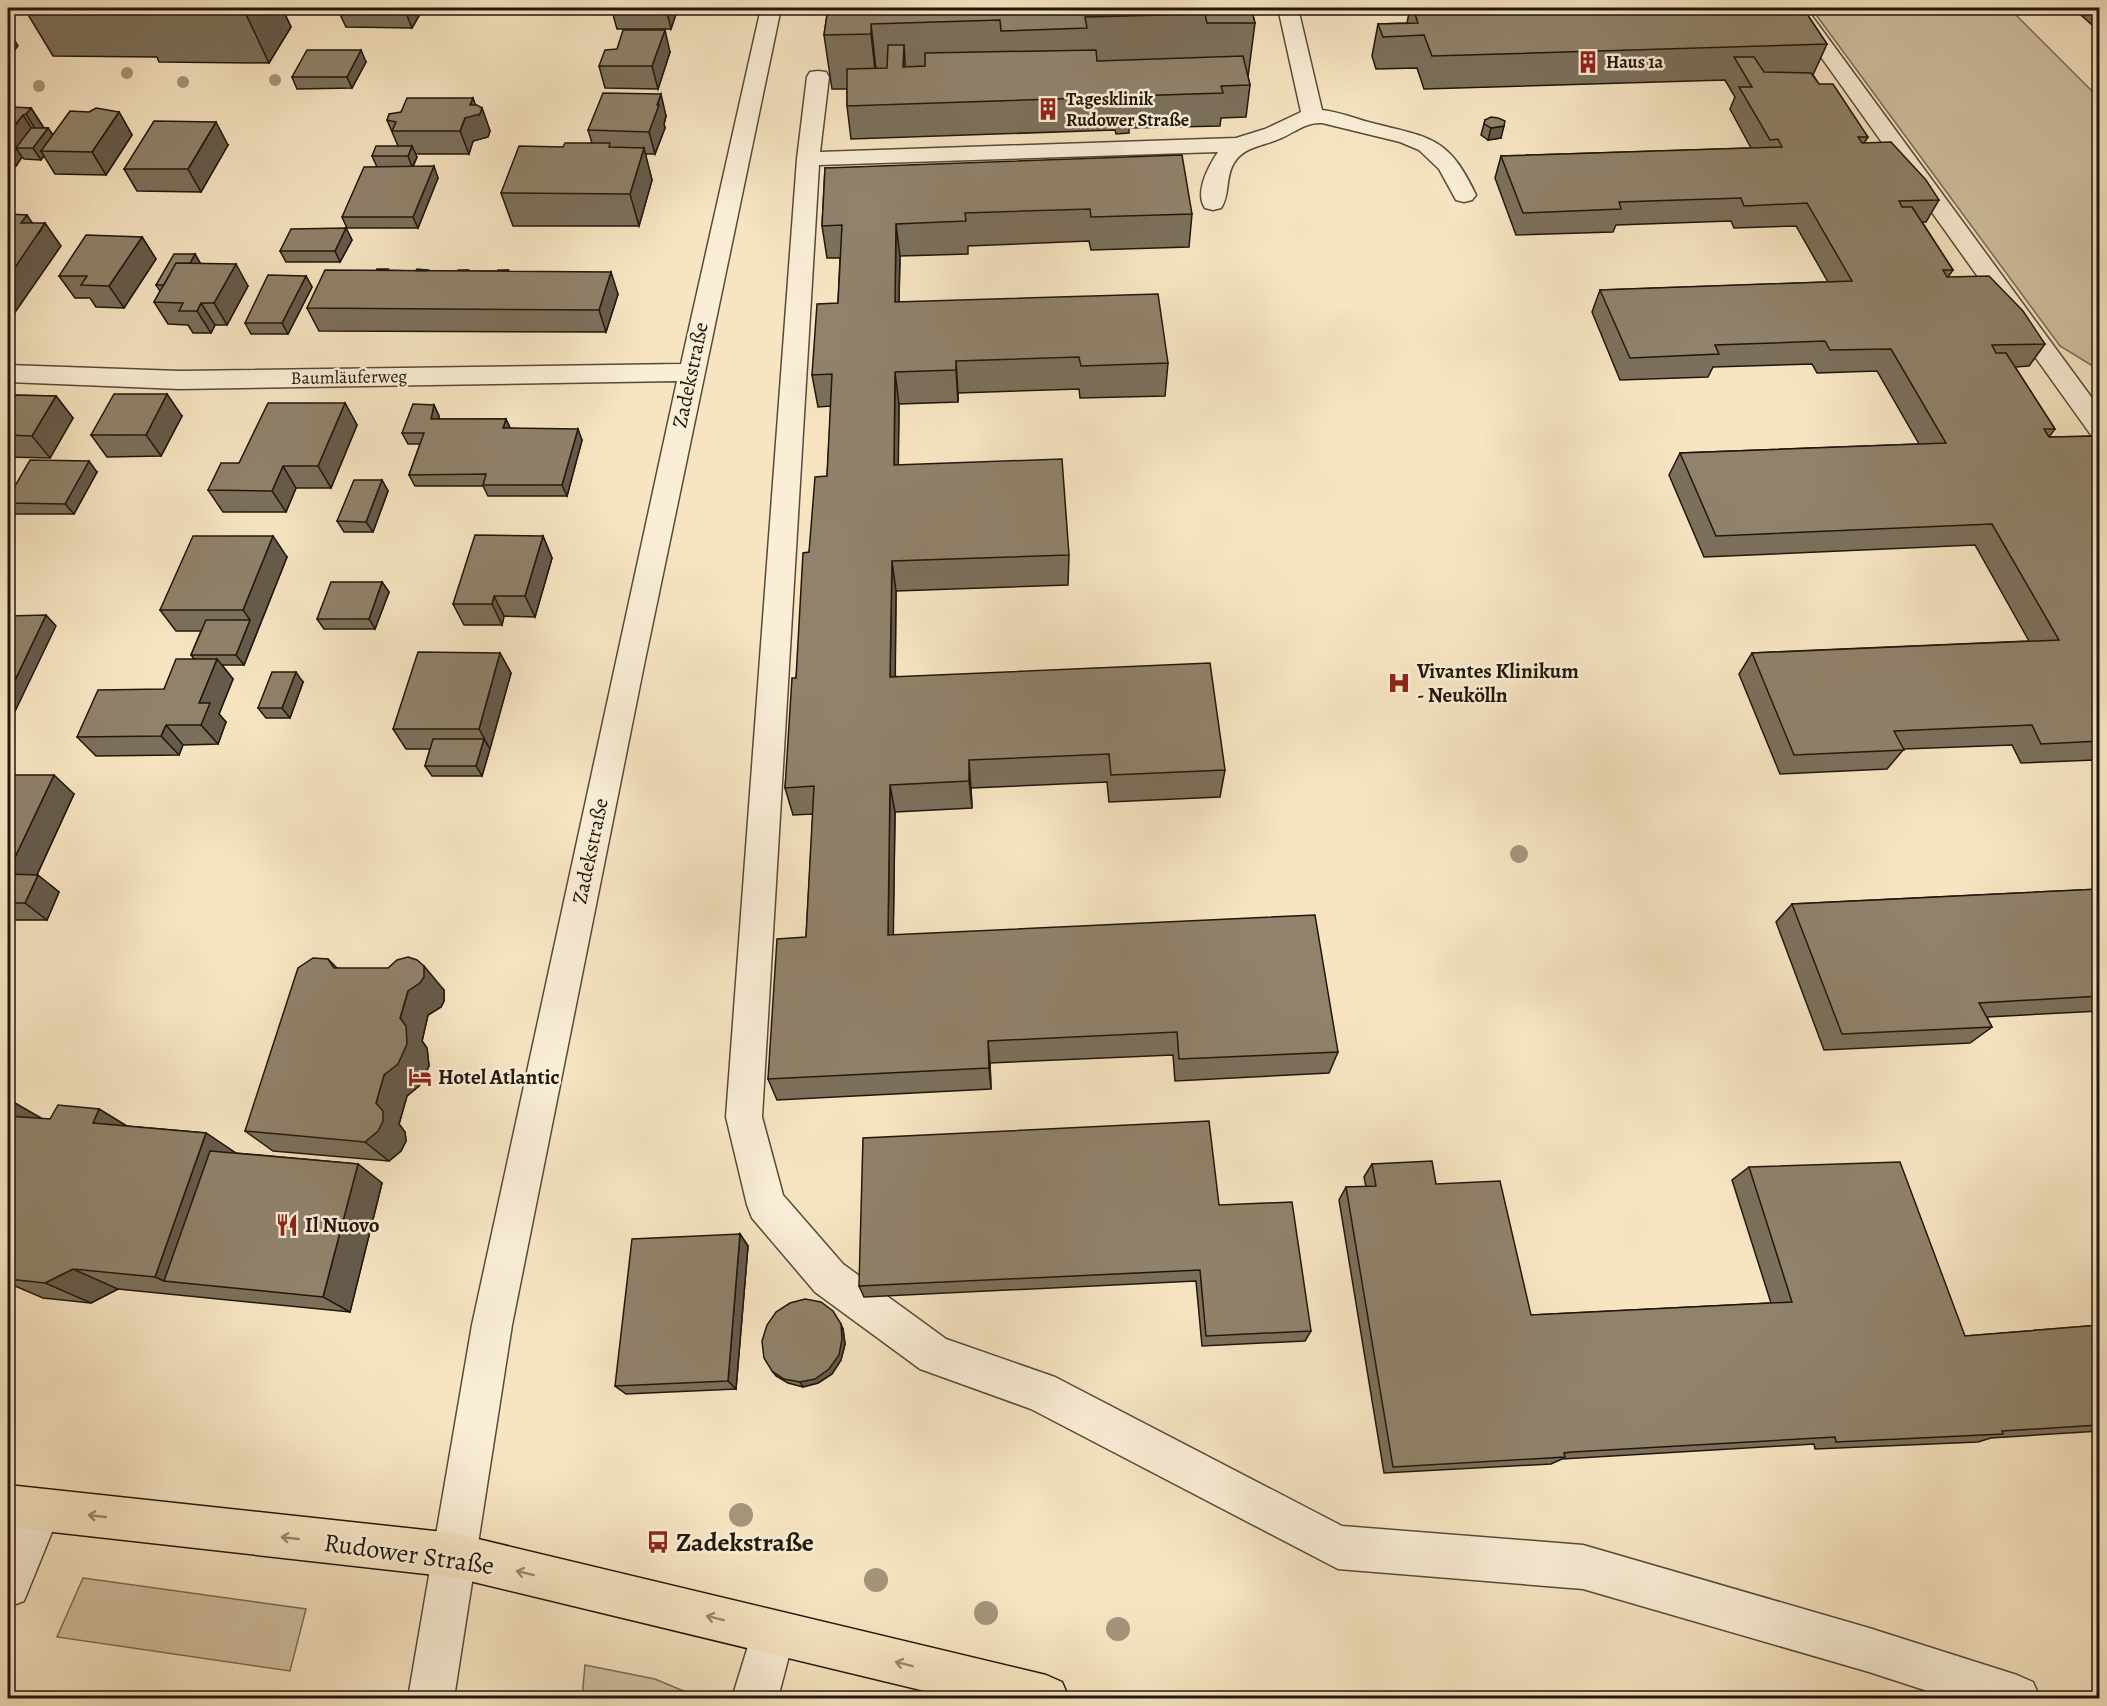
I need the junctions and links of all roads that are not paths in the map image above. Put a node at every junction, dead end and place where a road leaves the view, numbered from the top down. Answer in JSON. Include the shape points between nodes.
{"nodes":[{"id":1,"x":771,"y":8,"type":"edge"},
{"id":2,"x":1288,"y":8,"type":"edge"},
{"id":3,"x":1796,"y":8,"type":"edge"},
{"id":4,"x":818,"y":76,"type":"dead end"},
{"id":5,"x":1313,"y":116,"type":"junction"},
{"id":6,"x":1239,"y":145,"type":"junction"},
{"id":7,"x":808,"y":159,"type":"junction"},
{"id":8,"x":1464,"y":195,"type":"dead end"},
{"id":9,"x":1213,"y":203,"type":"dead end"},
{"id":10,"x":691,"y":372,"type":"junction"},
{"id":11,"x":8,"y":373,"type":"edge"},
{"id":12,"x":2098,"y":425,"type":"edge"},
{"id":13,"x":24,"y":1508,"type":"edge"},
{"id":14,"x":453,"y":1555,"type":"junction"},
{"id":15,"x":8,"y":1585,"type":"edge"},
{"id":16,"x":773,"y":1633,"type":"junction"},
{"id":17,"x":431,"y":1698,"type":"edge"},
{"id":18,"x":755,"y":1698,"type":"edge"},
{"id":19,"x":1046,"y":1698,"type":"edge"},
{"id":20,"x":2017,"y":1698,"type":"edge"}],
"edges":[{"from":1,"to":10,"type":"street","name":"Zadekstraße"},
{"from":2,"to":5,"type":"street"},
{"from":3,"to":12,"type":"street"},
{"from":4,"to":7,"type":"street"},
{"from":5,"to":6,"type":"street"},
{"from":5,"to":8,"type":"street","via":[[1337,118],[1431,148],[1452,170]]},
{"from":6,"to":7,"type":"street"},
{"from":6,"to":9,"type":"street","via":[[1222,162],[1214,181]]},
{"from":7,"to":20,"type":"street","via":[[744,1117],[766,1205],[829,1278],[934,1355],[1040,1392],[1338,1547],[1584,1567],[1869,1650]]},
{"from":10,"to":11,"type":"street","name":"Baumläuferweg","via":[[180,380]]},
{"from":10,"to":14,"type":"street","name":"Zadekstraße","via":[[492,1325]]},
{"from":14,"to":13,"type":"main road","name":"Rudower Straße","one_way":true},
{"from":13,"to":15,"type":"street","name":"Rudower Straße"},
{"from":16,"to":14,"type":"main road","name":"Rudower Straße","one_way":true},
{"from":14,"to":17,"type":"street","name":"Zadekstraße"},
{"from":16,"to":18,"type":"street"},
{"from":19,"to":16,"type":"main road","name":"Rudower Straße","one_way":true}]}
